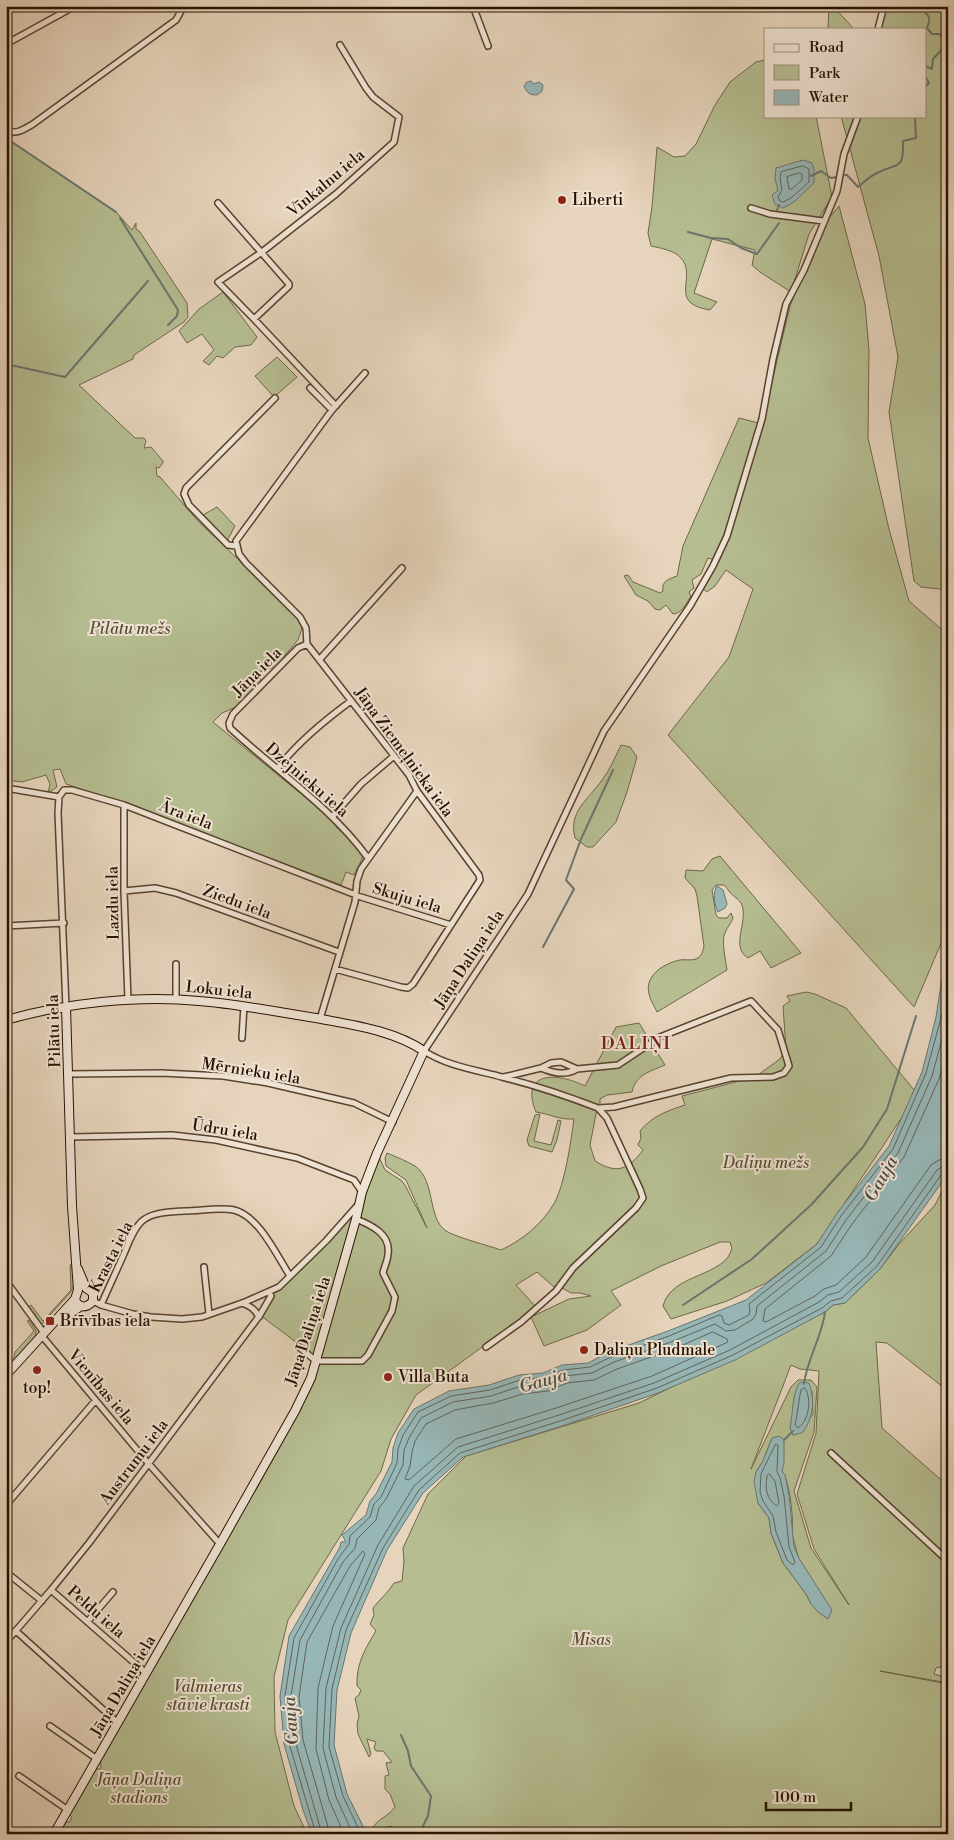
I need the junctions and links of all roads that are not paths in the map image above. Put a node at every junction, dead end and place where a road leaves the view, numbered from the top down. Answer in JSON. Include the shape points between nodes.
{"nodes":[{"id":1,"x":75,"y":6,"type":"edge"},
{"id":2,"x":178,"y":6,"type":"edge"},
{"id":3,"x":473,"y":6,"type":"edge"},
{"id":4,"x":884,"y":6,"type":"edge"},
{"id":5,"x":878,"y":28,"type":"edge"},
{"id":6,"x":6,"y":44,"type":"edge"},
{"id":7,"x":340,"y":46,"type":"dead end"},
{"id":8,"x":488,"y":46,"type":"dead end"},
{"id":9,"x":857,"y":118,"type":"edge"},
{"id":10,"x":6,"y":129,"type":"edge"},
{"id":11,"x":218,"y":203,"type":"dead end"},
{"id":12,"x":751,"y":208,"type":"dead end"},
{"id":13,"x":823,"y":221,"type":"junction"},
{"id":14,"x":262,"y":252,"type":"junction"},
{"id":15,"x":254,"y":319,"type":"junction"},
{"id":16,"x":365,"y":373,"type":"dead end"},
{"id":17,"x":310,"y":388,"type":"dead end"},
{"id":18,"x":275,"y":398,"type":"dead end"},
{"id":19,"x":334,"y":408,"type":"junction"},
{"id":20,"x":236,"y":546,"type":"junction"},
{"id":21,"x":402,"y":568,"type":"dead end"},
{"id":22,"x":308,"y":644,"type":"junction"},
{"id":23,"x":320,"y":659,"type":"junction"},
{"id":24,"x":351,"y":701,"type":"junction"},
{"id":25,"x":229,"y":723,"type":"joint"},
{"id":26,"x":394,"y":756,"type":"junction"},
{"id":27,"x":278,"y":768,"type":"junction"},
{"id":28,"x":6,"y":788,"type":"edge"},
{"id":29,"x":416,"y":791,"type":"junction"},
{"id":30,"x":59,"y":797,"type":"junction"},
{"id":31,"x":124,"y":805,"type":"junction"},
{"id":32,"x":332,"y":817,"type":"junction"},
{"id":33,"x":368,"y":858,"type":"junction"},
{"id":34,"x":124,"y":891,"type":"junction"},
{"id":35,"x":356,"y":894,"type":"junction"},
{"id":36,"x":64,"y":923,"type":"junction"},
{"id":37,"x":451,"y":925,"type":"junction"},
{"id":38,"x":6,"y":926,"type":"edge"},
{"id":39,"x":340,"y":952,"type":"junction"},
{"id":40,"x":176,"y":964,"type":"dead end"},
{"id":41,"x":335,"y":969,"type":"junction"},
{"id":42,"x":6,"y":996,"type":"edge"},
{"id":43,"x":128,"y":1000,"type":"junction"},
{"id":44,"x":176,"y":1000,"type":"junction"},
{"id":45,"x":244,"y":1006,"type":"junction"},
{"id":46,"x":66,"y":1007,"type":"junction"},
{"id":47,"x":7,"y":1019,"type":"edge"},
{"id":48,"x":320,"y":1019,"type":"junction"},
{"id":49,"x":242,"y":1038,"type":"dead end"},
{"id":50,"x":424,"y":1051,"type":"junction"},
{"id":51,"x":541,"y":1068,"type":"junction"},
{"id":52,"x":577,"y":1069,"type":"junction"},
{"id":53,"x":70,"y":1074,"type":"junction"},
{"id":54,"x":504,"y":1077,"type":"junction"},
{"id":55,"x":598,"y":1108,"type":"junction"},
{"id":56,"x":393,"y":1122,"type":"junction"},
{"id":57,"x":72,"y":1137,"type":"junction"},
{"id":58,"x":362,"y":1192,"type":"junction"},
{"id":59,"x":358,"y":1204,"type":"junction"},
{"id":60,"x":356,"y":1219,"type":"junction"},
{"id":61,"x":204,"y":1267,"type":"dead end"},
{"id":62,"x":290,"y":1276,"type":"junction"},
{"id":63,"x":6,"y":1281,"type":"edge"},
{"id":64,"x":82,"y":1289,"type":"junction"},
{"id":65,"x":269,"y":1292,"type":"junction"},
{"id":66,"x":75,"y":1299,"type":"junction"},
{"id":67,"x":93,"y":1301,"type":"junction"},
{"id":68,"x":242,"y":1303,"type":"junction"},
{"id":69,"x":101,"y":1305,"type":"junction"},
{"id":70,"x":80,"y":1306,"type":"junction"},
{"id":71,"x":209,"y":1314,"type":"junction"},
{"id":72,"x":259,"y":1317,"type":"junction"},
{"id":73,"x":45,"y":1332,"type":"junction"},
{"id":74,"x":299,"y":1347,"type":"dead end"},
{"id":75,"x":486,"y":1347,"type":"dead end"},
{"id":76,"x":316,"y":1361,"type":"junction"},
{"id":77,"x":6,"y":1374,"type":"edge"},
{"id":78,"x":95,"y":1401,"type":"junction"},
{"id":79,"x":831,"y":1453,"type":"dead end"},
{"id":80,"x":148,"y":1463,"type":"junction"},
{"id":81,"x":6,"y":1505,"type":"edge"},
{"id":82,"x":220,"y":1544,"type":"junction"},
{"id":83,"x":948,"y":1561,"type":"edge"},
{"id":84,"x":6,"y":1572,"type":"edge"},
{"id":85,"x":51,"y":1590,"type":"junction"},
{"id":86,"x":113,"y":1592,"type":"dead end"},
{"id":87,"x":42,"y":1601,"type":"junction"},
{"id":88,"x":88,"y":1621,"type":"junction"},
{"id":89,"x":16,"y":1631,"type":"junction"},
{"id":90,"x":6,"y":1642,"type":"edge"},
{"id":91,"x":146,"y":1673,"type":"junction"},
{"id":92,"x":118,"y":1723,"type":"junction"},
{"id":93,"x":50,"y":1726,"type":"dead end"},
{"id":94,"x":97,"y":1759,"type":"junction"},
{"id":95,"x":19,"y":1776,"type":"dead end"},
{"id":96,"x":68,"y":1810,"type":"junction"},
{"id":97,"x":54,"y":1834,"type":"edge"}],
"edges":[{"from":1,"to":6,"type":"street"},
{"from":2,"to":10,"type":"street","via":[[181,11],[176,20],[33,124],[19,132]]},
{"from":3,"to":8,"type":"street"},
{"from":4,"to":5,"type":"street"},
{"from":7,"to":14,"type":"street","name":"Vīnkalnu iela","via":[[373,97],[399,117],[394,142],[336,194]]},
{"from":9,"to":13,"type":"street","name":"Jāņa Daliņa iela","via":[[844,154],[837,191]]},
{"from":11,"to":14,"type":"street"},
{"from":12,"to":13,"type":"street","via":[[770,214]]},
{"from":13,"to":50,"type":"street","name":"Jāņa Daliņa iela","via":[[804,270],[786,304],[762,419],[727,536],[713,566],[690,606],[604,731],[528,894]]},
{"from":14,"to":15,"type":"street","via":[[289,286]]},
{"from":14,"to":15,"type":"street","name":"Vīnkalnu iela","via":[[218,282]]},
{"from":15,"to":19,"type":"street"},
{"from":16,"to":19,"type":"street"},
{"from":17,"to":19,"type":"street"},
{"from":18,"to":20,"type":"street","via":[[186,488],[184,494],[189,505],[228,545]]},
{"from":19,"to":20,"type":"street","via":[[242,531]]},
{"from":20,"to":22,"type":"street","via":[[246,562],[300,617],[306,628]]},
{"from":21,"to":23,"type":"street"},
{"from":22,"to":23,"type":"street","name":"Jāņa Ziemeļnieka iela"},
{"from":22,"to":25,"type":"street","name":"Jāņa iela","via":[[298,648],[233,714]]},
{"from":23,"to":24,"type":"street","name":"Jāņa Ziemeļnieka iela"},
{"from":24,"to":26,"type":"street","name":"Jāņa Ziemeļnieka iela"},
{"from":24,"to":27,"type":"street","via":[[313,732]]},
{"from":25,"to":27,"type":"street","name":"Dzejnieku iela","via":[[245,742]]},
{"from":26,"to":29,"type":"street","name":"Jāņa Ziemeļnieka iela"},
{"from":26,"to":32,"type":"street","via":[[361,784]]},
{"from":27,"to":32,"type":"street","name":"Dzejnieku iela"},
{"from":28,"to":30,"type":"street","name":"Āra iela"},
{"from":29,"to":33,"type":"street"},
{"from":29,"to":37,"type":"street","name":"Jāņa Ziemeļnieka iela","via":[[479,875],[480,880]]},
{"from":30,"to":31,"type":"street","name":"Āra iela","via":[[64,790],[72,790]]},
{"from":30,"to":36,"type":"street","name":"Pilātu iela"},
{"from":31,"to":34,"type":"street","name":"Lazdu iela"},
{"from":31,"to":35,"type":"street","name":"Āra iela"},
{"from":32,"to":33,"type":"street","name":"Dzejnieku iela","via":[[353,837]]},
{"from":33,"to":35,"type":"street","via":[[357,881]]},
{"from":34,"to":39,"type":"street","name":"Ziedu iela","via":[[154,888],[176,893]]},
{"from":34,"to":43,"type":"street","name":"Lazdu iela"},
{"from":35,"to":37,"type":"street","name":"Skuju iela"},
{"from":35,"to":39,"type":"street"},
{"from":36,"to":38,"type":"street"},
{"from":36,"to":46,"type":"street","name":"Pilātu iela"},
{"from":37,"to":41,"type":"street","via":[[408,988]]},
{"from":39,"to":41,"type":"street"},
{"from":40,"to":44,"type":"street"},
{"from":41,"to":48,"type":"street"},
{"from":42,"to":47,"type":"street"},
{"from":43,"to":44,"type":"street","name":"Loku iela"},
{"from":43,"to":46,"type":"street","name":"Loku iela"},
{"from":44,"to":45,"type":"street","name":"Loku iela"},
{"from":45,"to":48,"type":"street","name":"Loku iela"},
{"from":45,"to":49,"type":"street"},
{"from":46,"to":47,"type":"street","name":"Loku iela"},
{"from":46,"to":53,"type":"street","name":"Pilātu iela"},
{"from":48,"to":50,"type":"street","name":"Loku iela","via":[[380,1032]]},
{"from":50,"to":54,"type":"street","via":[[435,1058]]},
{"from":50,"to":56,"type":"street","name":"Jāņa Daliņa iela"},
{"from":51,"to":52,"type":"street","via":[[557,1073],[570,1073]]},
{"from":51,"to":52,"type":"street","via":[[561,1062]]},
{"from":51,"to":54,"type":"street"},
{"from":52,"to":55,"type":"street","via":[[618,1066],[660,1037],[751,1001],[778,1030],[789,1066],[773,1077],[731,1078],[614,1107]]},
{"from":53,"to":56,"type":"street","name":"Mērnieku iela","via":[[222,1076],[354,1103]]},
{"from":53,"to":57,"type":"street","name":"Pilātu iela"},
{"from":54,"to":55,"type":"street"},
{"from":55,"to":75,"type":"street","via":[[607,1118],[643,1198],[556,1290],[521,1322]]},
{"from":56,"to":58,"type":"street","name":"Jāņa Daliņa iela"},
{"from":57,"to":58,"type":"street","name":"Ūdru iela","via":[[172,1135],[216,1140],[297,1158],[354,1180]]},
{"from":57,"to":64,"type":"street","name":"Pilātu iela","via":[[72,1206],[76,1265]]},
{"from":58,"to":59,"type":"street","name":"Jāņa Daliņa iela"},
{"from":59,"to":60,"type":"street","name":"Jāņa Daliņa iela"},
{"from":59,"to":62,"type":"street"},
{"from":60,"to":76,"type":"street","name":"Jāņa Daliņa iela"},
{"from":60,"to":76,"type":"street","via":[[373,1226],[384,1236],[389,1252],[383,1273],[395,1297],[392,1311],[362,1361]]},
{"from":61,"to":71,"type":"street"},
{"from":62,"to":65,"type":"street"},
{"from":62,"to":69,"type":"street","name":"Krasta iela","via":[[263,1234],[246,1215],[234,1210],[164,1213],[147,1217],[140,1223]]},
{"from":63,"to":73,"type":"street","name":"Vienības iela"},
{"from":64,"to":66,"type":"street"},
{"from":64,"to":67,"type":"street","via":[[93,1294]]},
{"from":65,"to":68,"type":"street"},
{"from":65,"to":72,"type":"street","name":"Austrumu iela","via":[[271,1296]]},
{"from":66,"to":70,"type":"street"},
{"from":66,"to":73,"type":"street"},
{"from":67,"to":69,"type":"street"},
{"from":67,"to":70,"type":"street","via":[[87,1306]]},
{"from":68,"to":71,"type":"street"},
{"from":68,"to":72,"type":"street","via":[[250,1306]]},
{"from":69,"to":71,"type":"street","via":[[158,1318],[182,1319]]},
{"from":70,"to":73,"type":"street"},
{"from":72,"to":80,"type":"street","name":"Austrumu iela"},
{"from":73,"to":77,"type":"street"},
{"from":73,"to":78,"type":"street","name":"Vienības iela"},
{"from":74,"to":76,"type":"street"},
{"from":76,"to":82,"type":"street","name":"Jāņa Daliņa iela","via":[[294,1411]]},
{"from":78,"to":80,"type":"street","name":"Vienības iela"},
{"from":78,"to":81,"type":"street"},
{"from":79,"to":83,"type":"street"},
{"from":80,"to":82,"type":"street","name":"Vienības iela"},
{"from":80,"to":85,"type":"street","name":"Austrumu iela"},
{"from":82,"to":91,"type":"street","name":"Jāņa Daliņa iela"},
{"from":84,"to":87,"type":"street"},
{"from":85,"to":87,"type":"street","name":"Austrumu iela"},
{"from":85,"to":88,"type":"street","name":"Peldu iela"},
{"from":86,"to":88,"type":"street"},
{"from":87,"to":89,"type":"street","name":"Austrumu iela"},
{"from":88,"to":91,"type":"street","name":"Peldu iela"},
{"from":89,"to":90,"type":"street","name":"Austrumu iela"},
{"from":89,"to":92,"type":"street"},
{"from":91,"to":92,"type":"street","name":"Jāņa Daliņa iela"},
{"from":92,"to":94,"type":"street","name":"Jāņa Daliņa iela"},
{"from":93,"to":94,"type":"street"},
{"from":94,"to":96,"type":"street","name":"Jāņa Daliņa iela"},
{"from":95,"to":96,"type":"street"},
{"from":96,"to":97,"type":"street","name":"Jāņa Daliņa iela"}]}
